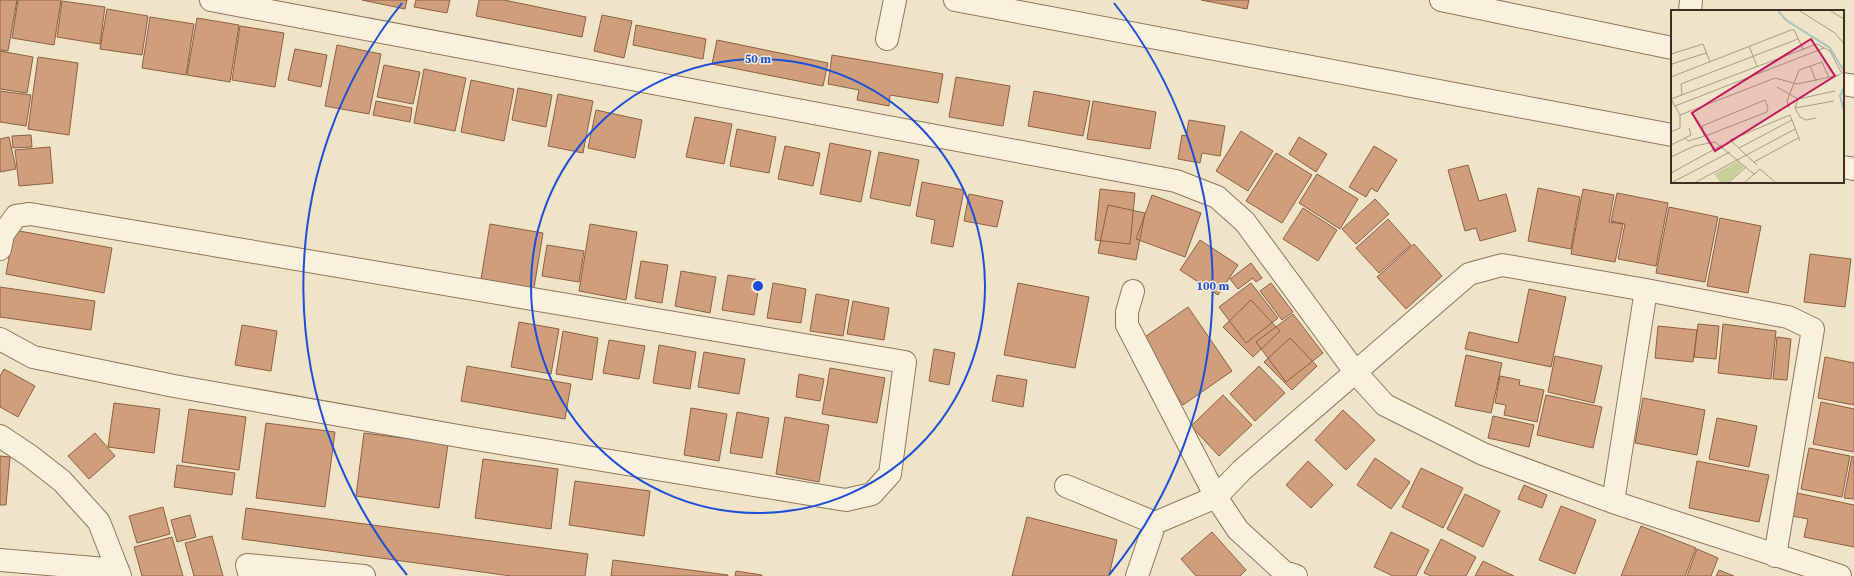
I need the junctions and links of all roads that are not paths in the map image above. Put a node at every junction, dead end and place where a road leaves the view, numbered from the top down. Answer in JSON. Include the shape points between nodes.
{"nodes":[{"id":1,"x":211,"y":0,"type":"edge"},
{"id":2,"x":895,"y":0,"type":"edge"},
{"id":3,"x":956,"y":0,"type":"edge"},
{"id":4,"x":1441,"y":0,"type":"edge"},
{"id":5,"x":1691,"y":0,"type":"edge"},
{"id":6,"x":1690,"y":10,"type":"edge"},
{"id":7,"x":887,"y":38,"type":"dead end"},
{"id":8,"x":1671,"y":48,"type":"edge"},
{"id":9,"x":1844,"y":84,"type":"edge"},
{"id":10,"x":1854,"y":86,"type":"edge"},
{"id":11,"x":1671,"y":135,"type":"edge"},
{"id":12,"x":1844,"y":167,"type":"edge"},
{"id":13,"x":1854,"y":169,"type":"edge"},
{"id":14,"x":0,"y":249,"type":"edge"},
{"id":15,"x":1646,"y":290,"type":"junction"},
{"id":16,"x":1133,"y":291,"type":"dead end"},
{"id":17,"x":0,"y":339,"type":"edge"},
{"id":18,"x":1356,"y":373,"type":"junction"},
{"id":19,"x":0,"y":436,"type":"edge"},
{"id":20,"x":1066,"y":486,"type":"dead end"},
{"id":21,"x":1216,"y":497,"type":"junction"},
{"id":22,"x":1613,"y":502,"type":"junction"},
{"id":23,"x":1155,"y":523,"type":"junction"},
{"id":24,"x":1775,"y":556,"type":"junction"},
{"id":25,"x":0,"y":560,"type":"edge"},
{"id":26,"x":119,"y":573,"type":"edge"},
{"id":27,"x":1286,"y":575,"type":"edge"},
{"id":28,"x":250,"y":576,"type":"edge"},
{"id":29,"x":364,"y":576,"type":"edge"},
{"id":30,"x":1137,"y":576,"type":"edge"},
{"id":31,"x":1840,"y":576,"type":"edge"}],
"edges":[{"from":1,"to":18,"type":"street","via":[[1176,181],[1217,197],[1245,222]]},
{"from":2,"to":7,"type":"street"},
{"from":3,"to":11,"type":"street"},
{"from":4,"to":8,"type":"street"},
{"from":5,"to":6,"type":"street"},
{"from":9,"to":10,"type":"street"},
{"from":12,"to":13,"type":"street"},
{"from":14,"to":17,"type":"street","via":[[3,234],[16,216],[30,214],[906,362],[890,474],[872,494],[846,500],[174,386],[33,357]]},
{"from":15,"to":18,"type":"street","via":[[1502,265],[1469,274]]},
{"from":15,"to":22,"type":"street"},
{"from":15,"to":24,"type":"street","via":[[1788,317],[1813,329]]},
{"from":16,"to":21,"type":"street","via":[[1127,312],[1127,325]]},
{"from":18,"to":21,"type":"street","via":[[1242,470]]},
{"from":18,"to":22,"type":"street","via":[[1385,405],[1483,454]]},
{"from":19,"to":26,"type":"street","via":[[62,481],[99,522]]},
{"from":20,"to":23,"type":"street"},
{"from":21,"to":23,"type":"street"},
{"from":21,"to":27,"type":"street","via":[[1238,530]]},
{"from":22,"to":24,"type":"street"},
{"from":23,"to":30,"type":"street"},
{"from":24,"to":31,"type":"street"},
{"from":25,"to":26,"type":"street"},
{"from":28,"to":29,"type":"street","via":[[247,565]]}]}
